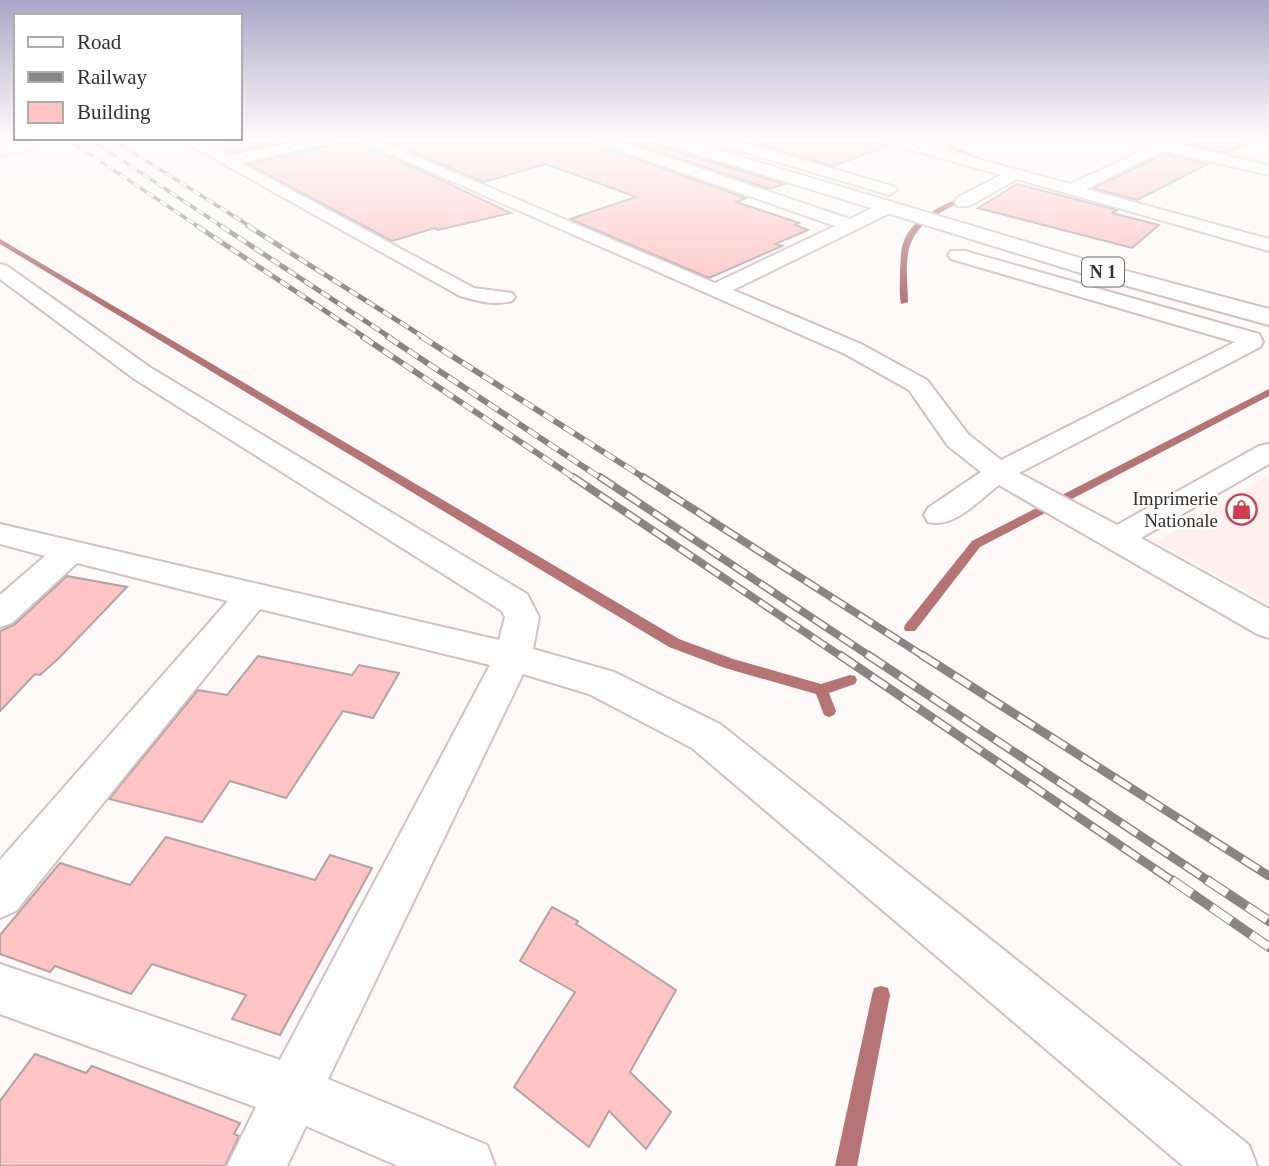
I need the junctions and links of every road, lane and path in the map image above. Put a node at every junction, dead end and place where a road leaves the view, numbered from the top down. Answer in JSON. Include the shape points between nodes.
{"nodes":[{"id":1,"x":288,"y":193,"type":"edge"},
{"id":2,"x":490,"y":193,"type":"edge"},
{"id":3,"x":761,"y":193,"type":"edge"},
{"id":4,"x":860,"y":193,"type":"edge"},
{"id":5,"x":868,"y":193,"type":"edge"},
{"id":6,"x":979,"y":193,"type":"edge"},
{"id":7,"x":1088,"y":193,"type":"edge"},
{"id":8,"x":963,"y":202,"type":"dead end"},
{"id":9,"x":895,"y":203,"type":"junction"},
{"id":10,"x":851,"y":225,"type":"junction"},
{"id":11,"x":1269,"y":245,"type":"edge"},
{"id":12,"x":958,"y":255,"type":"dead end"},
{"id":13,"x":0,"y":270,"type":"edge"},
{"id":14,"x":1092,"y":270,"type":"junction"},
{"id":15,"x":1073,"y":288,"type":"junction"},
{"id":16,"x":716,"y":290,"type":"junction"},
{"id":17,"x":13,"y":292,"type":"edge"},
{"id":18,"x":505,"y":297,"type":"dead end"},
{"id":19,"x":1269,"y":317,"type":"edge"},
{"id":20,"x":1269,"y":452,"type":"edge"},
{"id":21,"x":999,"y":472,"type":"junction"},
{"id":22,"x":1026,"y":491,"type":"joint"},
{"id":23,"x":939,"y":515,"type":"dead end"},
{"id":24,"x":0,"y":534,"type":"edge"},
{"id":25,"x":1117,"y":538,"type":"junction"},
{"id":26,"x":72,"y":550,"type":"junction"},
{"id":27,"x":253,"y":594,"type":"junction"},
{"id":28,"x":0,"y":614,"type":"edge"},
{"id":29,"x":1269,"y":625,"type":"edge"},
{"id":30,"x":513,"y":657,"type":"junction"},
{"id":31,"x":0,"y":895,"type":"edge"},
{"id":32,"x":0,"y":989,"type":"edge"},
{"id":33,"x":292,"y":1092,"type":"junction"},
{"id":34,"x":256,"y":1166,"type":"edge"},
{"id":35,"x":466,"y":1166,"type":"edge"},
{"id":36,"x":1228,"y":1166,"type":"edge"}],
"edges":[{"from":1,"to":18,"type":"street","via":[[467,292]]},
{"from":2,"to":16,"type":"street"},
{"from":3,"to":10,"type":"street"},
{"from":4,"to":9,"type":"main road","number":"N 1"},
{"from":5,"to":9,"type":"street"},
{"from":6,"to":8,"type":"street"},
{"from":7,"to":11,"type":"street"},
{"from":9,"to":10,"type":"street"},
{"from":9,"to":14,"type":"main road","number":"N 1","via":[[938,223]]},
{"from":10,"to":16,"type":"street"},
{"from":12,"to":15,"type":"street"},
{"from":13,"to":17,"type":"street"},
{"from":14,"to":15,"type":"street"},
{"from":14,"to":19,"type":"main road","number":"N 1"},
{"from":15,"to":21,"type":"street","via":[[1252,342]]},
{"from":16,"to":21,"type":"street","via":[[853,349],[918,385],[958,440]]},
{"from":17,"to":30,"type":"street","via":[[515,603],[522,617]]},
{"from":20,"to":25,"type":"street"},
{"from":21,"to":22,"type":"street"},
{"from":21,"to":23,"type":"street"},
{"from":22,"to":25,"type":"street"},
{"from":24,"to":26,"type":"street"},
{"from":25,"to":29,"type":"street"},
{"from":26,"to":27,"type":"street"},
{"from":26,"to":28,"type":"street"},
{"from":27,"to":30,"type":"street"},
{"from":27,"to":31,"type":"street"},
{"from":30,"to":33,"type":"street"},
{"from":30,"to":36,"type":"street","via":[[601,684],[705,736]]},
{"from":32,"to":33,"type":"street"},
{"from":33,"to":34,"type":"street"},
{"from":33,"to":35,"type":"street"}]}
